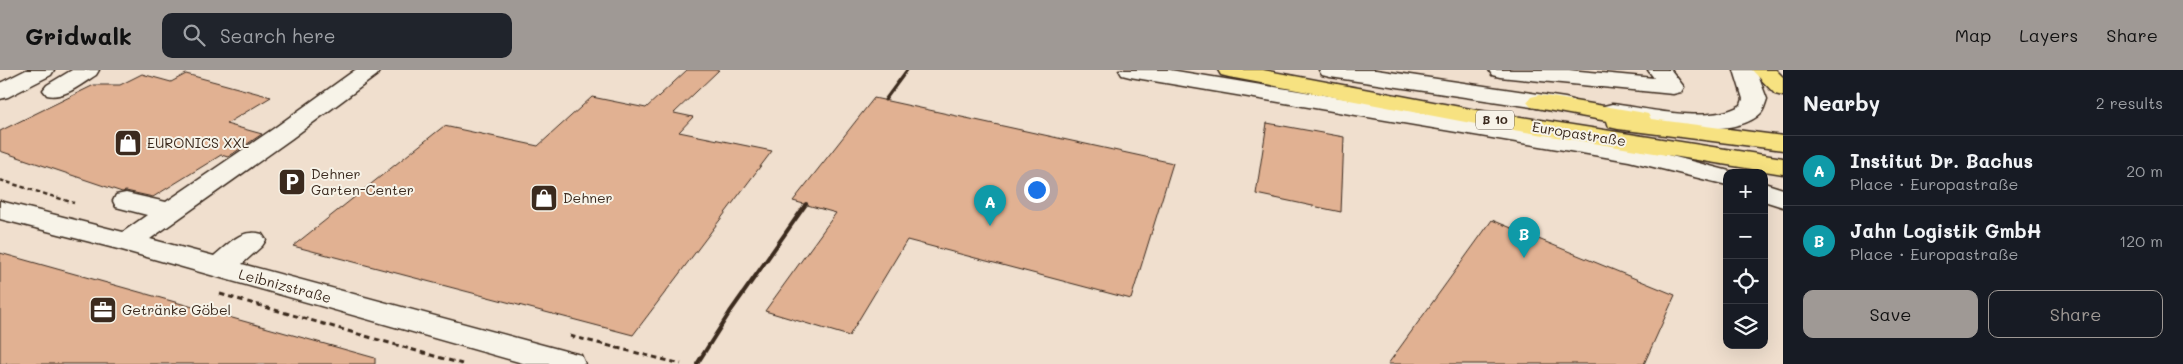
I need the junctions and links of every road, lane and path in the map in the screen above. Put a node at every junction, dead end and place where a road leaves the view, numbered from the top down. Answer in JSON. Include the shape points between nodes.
{"nodes":[{"id":1,"x":43,"y":70,"type":"edge"},
{"id":2,"x":88,"y":70,"type":"edge"},
{"id":3,"x":369,"y":70,"type":"edge"},
{"id":4,"x":1130,"y":70,"type":"edge"},
{"id":5,"x":1229,"y":70,"type":"edge"},
{"id":6,"x":1257,"y":70,"type":"edge"},
{"id":7,"x":1330,"y":70,"type":"edge"},
{"id":8,"x":1500,"y":70,"type":"edge"},
{"id":9,"x":1659,"y":70,"type":"edge"},
{"id":10,"x":1745,"y":70,"type":"edge"},
{"id":11,"x":1763,"y":70,"type":"edge"},
{"id":12,"x":1783,"y":89,"type":"edge"},
{"id":13,"x":55,"y":90,"type":"dead end"},
{"id":14,"x":0,"y":92,"type":"edge"},
{"id":15,"x":1539,"y":102,"type":"junction"},
{"id":16,"x":1544,"y":138,"type":"junction"},
{"id":17,"x":1783,"y":143,"type":"edge"},
{"id":18,"x":1772,"y":165,"type":"edge"},
{"id":19,"x":1723,"y":177,"type":"edge"},
{"id":20,"x":1768,"y":193,"type":"edge"},
{"id":21,"x":1783,"y":199,"type":"edge"},
{"id":22,"x":126,"y":201,"type":"dead end"},
{"id":23,"x":0,"y":210,"type":"edge"},
{"id":24,"x":171,"y":212,"type":"junction"},
{"id":25,"x":252,"y":240,"type":"dead end"},
{"id":26,"x":127,"y":242,"type":"junction"},
{"id":27,"x":217,"y":280,"type":"junction"},
{"id":28,"x":462,"y":364,"type":"edge"},
{"id":29,"x":569,"y":364,"type":"edge"}],
"edges":[{"from":1,"to":14,"type":"street"},
{"from":2,"to":13,"type":"street"},
{"from":3,"to":24,"type":"street","via":[[331,94]]},
{"from":4,"to":16,"type":"street","name":"Europastraße","number":"B 10"},
{"from":5,"to":18,"type":"highway","name":"Europastraße","number":"B 10","via":[[1476,117]]},
{"from":6,"to":17,"type":"highway","name":"Europastraße","number":"B 10","via":[[1479,105]]},
{"from":7,"to":15,"type":"street","name":"Europastraße"},
{"from":8,"to":9,"type":"street","via":[[1673,87]]},
{"from":10,"to":15,"type":"street","name":"Europastraße","via":[[1755,99],[1752,109],[1738,118],[1686,120]]},
{"from":11,"to":12,"type":"highway"},
{"from":15,"to":17,"type":"highway"},
{"from":16,"to":18,"type":"highway","number":"B 10"},
{"from":16,"to":19,"type":"street","name":"Europastraße"},
{"from":20,"to":21,"type":"street"},
{"from":22,"to":24,"type":"street"},
{"from":23,"to":26,"type":"street","name":"Leibnizstraße"},
{"from":24,"to":26,"type":"street"},
{"from":25,"to":27,"type":"street"},
{"from":26,"to":27,"type":"street","name":"Leibnizstraße"},
{"from":27,"to":28,"type":"path"},
{"from":27,"to":29,"type":"street","name":"Leibnizstraße"}]}
